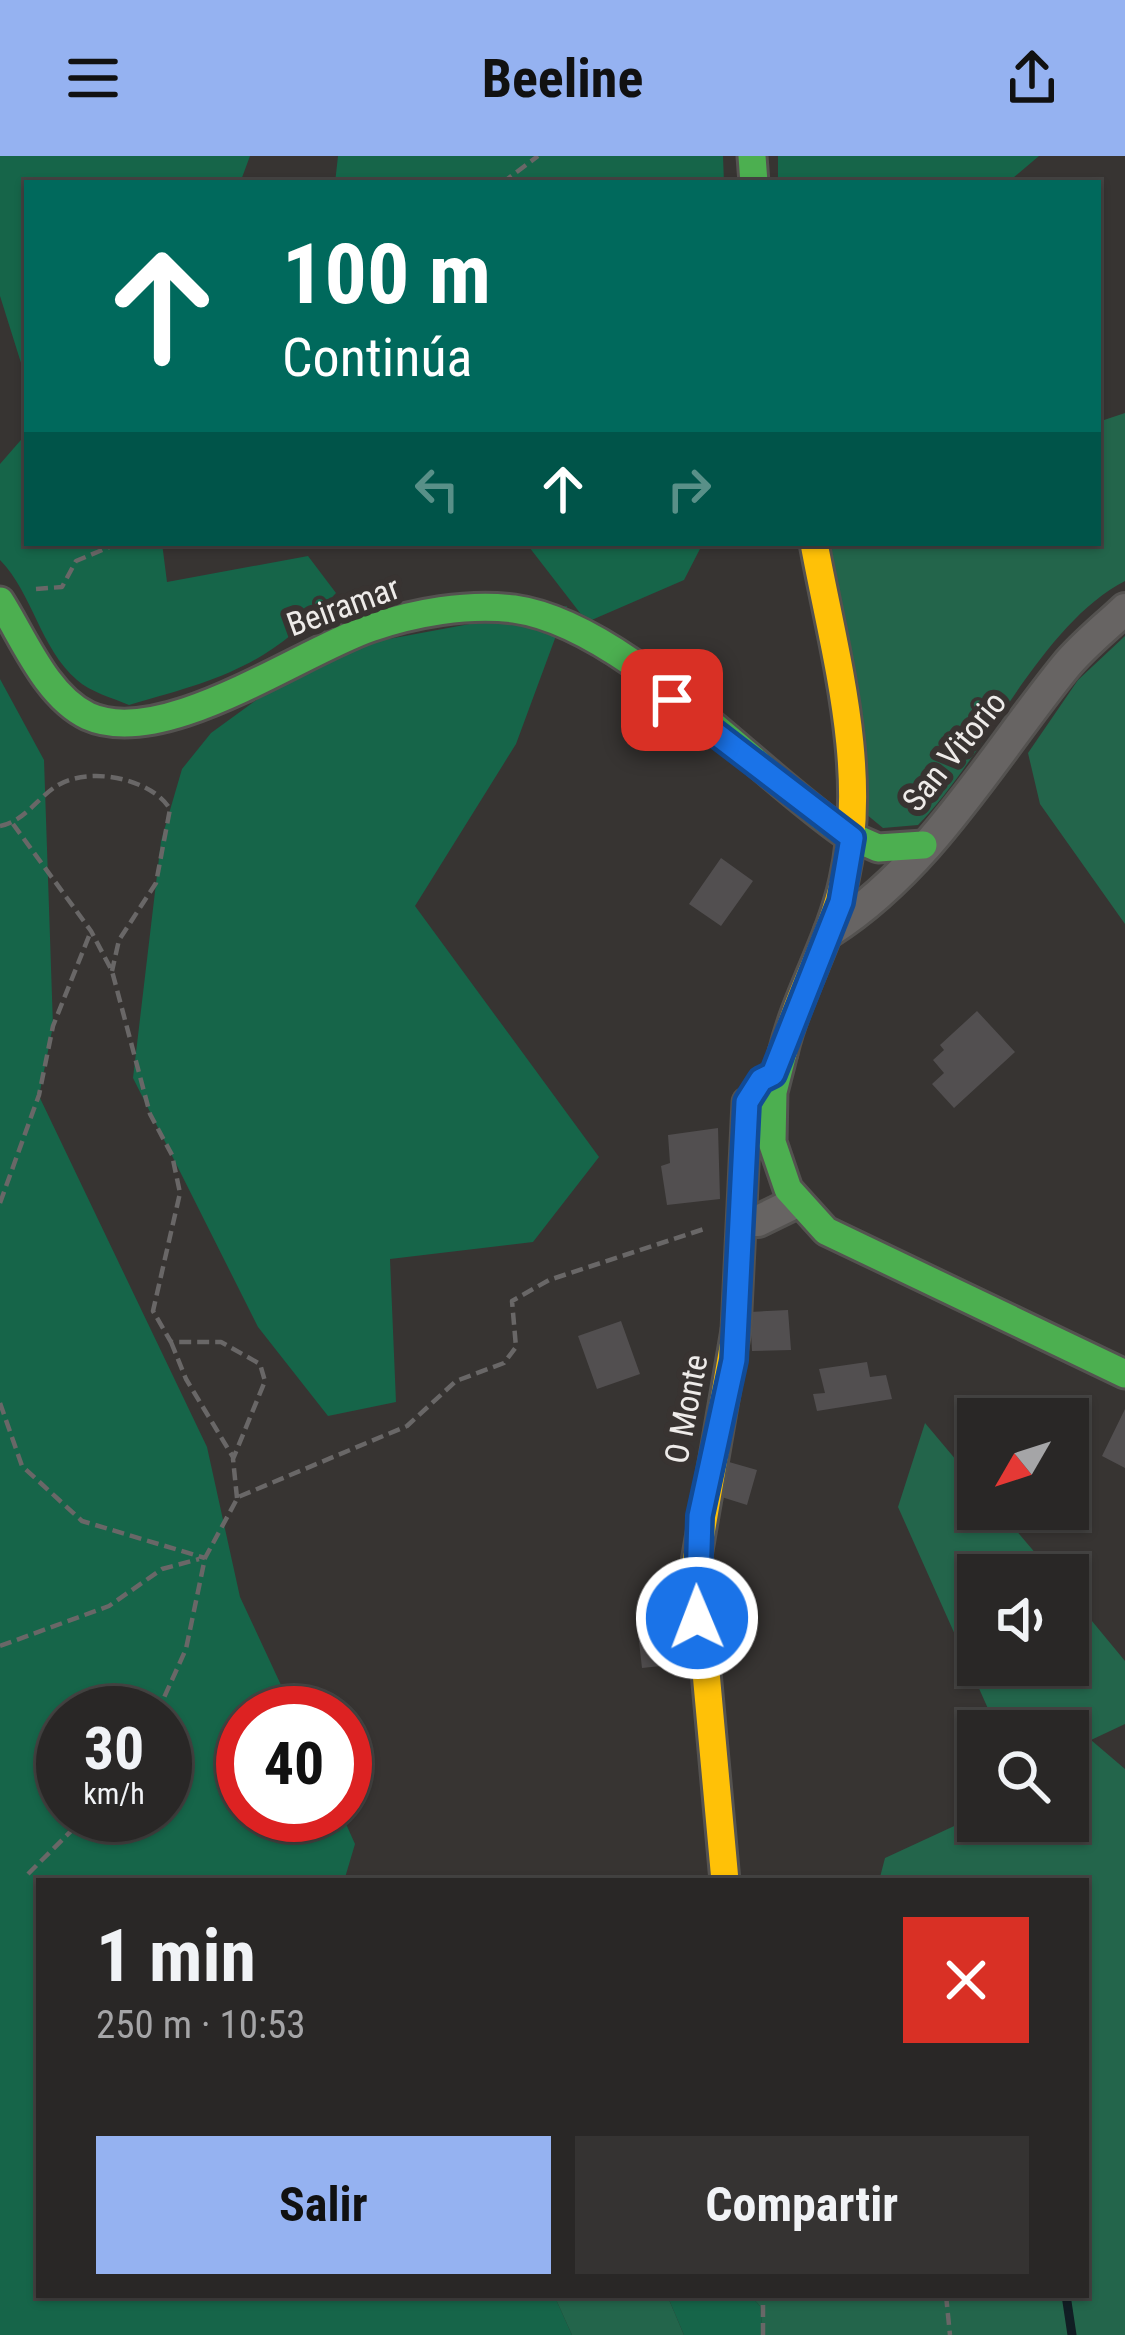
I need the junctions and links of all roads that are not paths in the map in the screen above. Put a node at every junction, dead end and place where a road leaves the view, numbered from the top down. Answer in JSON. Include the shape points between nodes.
{"nodes":[{"id":1,"x":815,"y":546,"type":"edge"},
{"id":2,"x":10,"y":595,"type":"edge"},
{"id":3,"x":1125,"y":609,"type":"edge"},
{"id":4,"x":852,"y":838,"type":"junction"},
{"id":5,"x":923,"y":845,"type":"junction"},
{"id":6,"x":830,"y":931,"type":"junction"},
{"id":7,"x":773,"y":1074,"type":"junction"},
{"id":8,"x":797,"y":1202,"type":"junction"},
{"id":9,"x":745,"y":1221,"type":"junction"},
{"id":10,"x":1125,"y":1374,"type":"edge"},
{"id":11,"x":724,"y":1878,"type":"edge"}],
"edges":[{"from":1,"to":4,"type":"street","name":"O Monte","via":[[853,770]]},
{"from":2,"to":4,"type":"street","name":"Beiramar","via":[[69,701],[90,716],[130,725],[369,628],[434,613],[518,609],[577,632],[636,672]]},
{"from":3,"to":5,"type":"street","name":"San Vitorio","via":[[1066,665],[1011,744]]},
{"from":4,"to":5,"type":"street","via":[[896,850]]},
{"from":4,"to":6,"type":"street","name":"O Monte"},
{"from":5,"to":6,"type":"street","name":"San Vitorio"},
{"from":6,"to":7,"type":"street","name":"O Monte"},
{"from":7,"to":8,"type":"street","via":[[774,1150]]},
{"from":7,"to":9,"type":"street","name":"O Monte","via":[[747,1102]]},
{"from":8,"to":9,"type":"street"},
{"from":8,"to":10,"type":"street","via":[[842,1239]]},
{"from":9,"to":11,"type":"street","name":"O Monte","via":[[734,1360],[696,1562]]}]}
